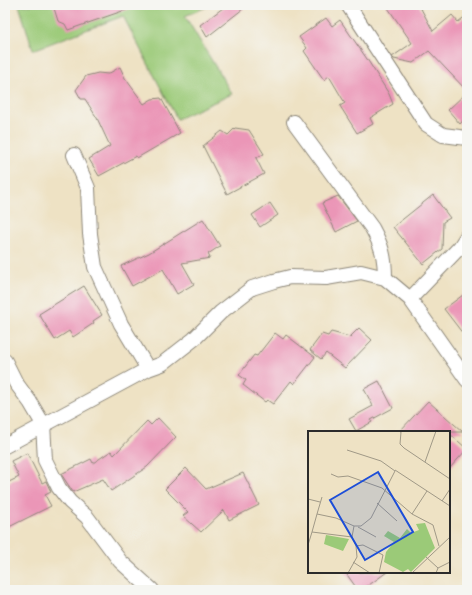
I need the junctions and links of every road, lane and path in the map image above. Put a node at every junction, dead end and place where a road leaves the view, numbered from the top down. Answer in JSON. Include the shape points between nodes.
{"nodes":[{"id":1,"x":348,"y":5,"type":"edge"},
{"id":2,"x":294,"y":122,"type":"dead end"},
{"id":3,"x":467,"y":138,"type":"edge"},
{"id":4,"x":74,"y":155,"type":"dead end"},
{"id":5,"x":467,"y":236,"type":"edge"},
{"id":6,"x":385,"y":278,"type":"junction"},
{"id":7,"x":410,"y":299,"type":"junction"},
{"id":8,"x":5,"y":361,"type":"edge"},
{"id":9,"x":148,"y":369,"type":"junction"},
{"id":10,"x":467,"y":380,"type":"edge"},
{"id":11,"x":43,"y":424,"type":"junction"},
{"id":12,"x":5,"y":446,"type":"edge"},
{"id":13,"x":152,"y":590,"type":"edge"}],
"edges":[{"from":1,"to":3,"type":"street","via":[[426,124],[443,135]]},
{"from":2,"to":6,"type":"street","via":[[381,243],[385,257]]},
{"from":4,"to":9,"type":"street","via":[[88,188],[90,234],[95,267],[121,324]]},
{"from":5,"to":7,"type":"street","via":[[460,247]]},
{"from":6,"to":7,"type":"street"},
{"from":6,"to":9,"type":"street","via":[[361,272],[326,278],[290,277],[252,288],[162,364]]},
{"from":7,"to":10,"type":"street"},
{"from":8,"to":11,"type":"street"},
{"from":9,"to":11,"type":"street"},
{"from":11,"to":12,"type":"street"},
{"from":11,"to":13,"type":"street","via":[[45,460],[59,488],[87,517],[120,561]]}]}
